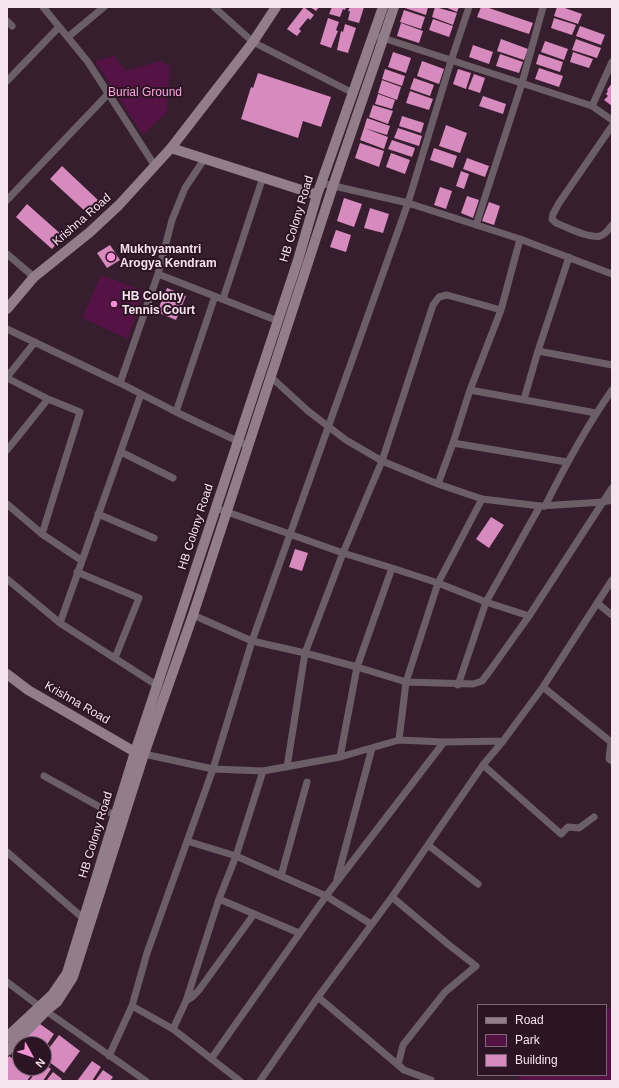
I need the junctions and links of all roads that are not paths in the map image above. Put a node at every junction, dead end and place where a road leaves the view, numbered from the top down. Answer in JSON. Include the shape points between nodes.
{"nodes":[{"id":1,"x":43,"y":7,"type":"edge"},
{"id":2,"x":104,"y":7,"type":"edge"},
{"id":3,"x":214,"y":7,"type":"edge"},
{"id":4,"x":275,"y":7,"type":"edge"},
{"id":5,"x":383,"y":7,"type":"edge"},
{"id":6,"x":394,"y":7,"type":"edge"},
{"id":7,"x":469,"y":7,"type":"edge"},
{"id":8,"x":543,"y":7,"type":"edge"},
{"id":9,"x":7,"y":20,"type":"edge"},
{"id":10,"x":12,"y":26,"type":"dead end"},
{"id":11,"x":59,"y":27,"type":"junction"},
{"id":12,"x":373,"y":35,"type":"junction"},
{"id":13,"x":68,"y":37,"type":"junction"},
{"id":14,"x":384,"y":38,"type":"junction"},
{"id":15,"x":253,"y":42,"type":"junction"},
{"id":16,"x":451,"y":61,"type":"junction"},
{"id":17,"x":612,"y":62,"type":"edge"},
{"id":18,"x":7,"y":81,"type":"edge"},
{"id":19,"x":522,"y":83,"type":"junction"},
{"id":20,"x":109,"y":93,"type":"junction"},
{"id":21,"x":353,"y":93,"type":"junction"},
{"id":22,"x":592,"y":106,"type":"junction"},
{"id":23,"x":612,"y":120,"type":"edge"},
{"id":24,"x":612,"y":126,"type":"edge"},
{"id":25,"x":171,"y":148,"type":"junction"},
{"id":26,"x":205,"y":158,"type":"junction"},
{"id":27,"x":155,"y":166,"type":"junction"},
{"id":28,"x":263,"y":177,"type":"junction"},
{"id":29,"x":321,"y":184,"type":"junction"},
{"id":30,"x":333,"y":186,"type":"junction"},
{"id":31,"x":317,"y":195,"type":"junction"},
{"id":32,"x":7,"y":200,"type":"edge"},
{"id":33,"x":408,"y":204,"type":"junction"},
{"id":34,"x":476,"y":225,"type":"junction"},
{"id":35,"x":612,"y":225,"type":"edge"},
{"id":36,"x":520,"y":239,"type":"junction"},
{"id":37,"x":7,"y":254,"type":"edge"},
{"id":38,"x":569,"y":257,"type":"junction"},
{"id":39,"x":158,"y":274,"type":"junction"},
{"id":40,"x":612,"y":274,"type":"edge"},
{"id":41,"x":34,"y":277,"type":"junction"},
{"id":42,"x":215,"y":296,"type":"junction"},
{"id":43,"x":223,"y":299,"type":"junction"},
{"id":44,"x":7,"y":309,"type":"edge"},
{"id":45,"x":501,"y":310,"type":"junction"},
{"id":46,"x":278,"y":321,"type":"junction"},
{"id":47,"x":7,"y":329,"type":"edge"},
{"id":48,"x":35,"y":342,"type":"junction"},
{"id":49,"x":538,"y":351,"type":"junction"},
{"id":50,"x":612,"y":365,"type":"edge"},
{"id":51,"x":271,"y":377,"type":"junction"},
{"id":52,"x":7,"y":378,"type":"edge"},
{"id":53,"x":120,"y":383,"type":"junction"},
{"id":54,"x":470,"y":390,"type":"junction"},
{"id":55,"x":612,"y":390,"type":"edge"},
{"id":56,"x":141,"y":394,"type":"junction"},
{"id":57,"x":48,"y":399,"type":"junction"},
{"id":58,"x":524,"y":399,"type":"junction"},
{"id":59,"x":176,"y":412,"type":"junction"},
{"id":60,"x":596,"y":413,"type":"junction"},
{"id":61,"x":328,"y":426,"type":"junction"},
{"id":62,"x":238,"y":442,"type":"junction"},
{"id":63,"x":454,"y":442,"type":"junction"},
{"id":64,"x":248,"y":446,"type":"junction"},
{"id":65,"x":7,"y":450,"type":"edge"},
{"id":66,"x":120,"y":452,"type":"junction"},
{"id":67,"x":382,"y":461,"type":"junction"},
{"id":68,"x":567,"y":462,"type":"junction"},
{"id":69,"x":173,"y":478,"type":"dead end"},
{"id":70,"x":438,"y":484,"type":"junction"},
{"id":71,"x":612,"y":488,"type":"edge"},
{"id":72,"x":482,"y":499,"type":"junction"},
{"id":73,"x":612,"y":500,"type":"edge"},
{"id":74,"x":603,"y":502,"type":"junction"},
{"id":75,"x":7,"y":504,"type":"edge"},
{"id":76,"x":543,"y":506,"type":"junction"},
{"id":77,"x":216,"y":508,"type":"junction"},
{"id":78,"x":226,"y":512,"type":"junction"},
{"id":79,"x":98,"y":514,"type":"junction"},
{"id":80,"x":42,"y":534,"type":"junction"},
{"id":81,"x":289,"y":535,"type":"junction"},
{"id":82,"x":154,"y":538,"type":"dead end"},
{"id":83,"x":343,"y":554,"type":"junction"},
{"id":84,"x":81,"y":560,"type":"junction"},
{"id":85,"x":392,"y":568,"type":"junction"},
{"id":86,"x":77,"y":572,"type":"junction"},
{"id":87,"x":7,"y":579,"type":"edge"},
{"id":88,"x":612,"y":580,"type":"edge"},
{"id":89,"x":438,"y":583,"type":"junction"},
{"id":90,"x":486,"y":602,"type":"junction"},
{"id":91,"x":597,"y":603,"type":"junction"},
{"id":92,"x":193,"y":615,"type":"junction"},
{"id":93,"x":612,"y":615,"type":"edge"},
{"id":94,"x":529,"y":616,"type":"junction"},
{"id":95,"x":60,"y":623,"type":"junction"},
{"id":96,"x":252,"y":642,"type":"junction"},
{"id":97,"x":305,"y":653,"type":"junction"},
{"id":98,"x":115,"y":658,"type":"junction"},
{"id":99,"x":357,"y":666,"type":"junction"},
{"id":100,"x":7,"y":674,"type":"edge"},
{"id":101,"x":406,"y":682,"type":"junction"},
{"id":102,"x":458,"y":685,"type":"junction"},
{"id":103,"x":158,"y":686,"type":"junction"},
{"id":104,"x":543,"y":687,"type":"junction"},
{"id":105,"x":399,"y":740,"type":"junction"},
{"id":106,"x":444,"y":742,"type":"junction"},
{"id":107,"x":502,"y":742,"type":"junction"},
{"id":108,"x":372,"y":748,"type":"junction"},
{"id":109,"x":140,"y":753,"type":"junction"},
{"id":110,"x":340,"y":757,"type":"junction"},
{"id":111,"x":612,"y":761,"type":"edge"},
{"id":112,"x":483,"y":765,"type":"junction"},
{"id":113,"x":288,"y":767,"type":"junction"},
{"id":114,"x":213,"y":769,"type":"junction"},
{"id":115,"x":263,"y":771,"type":"junction"},
{"id":116,"x":44,"y":776,"type":"dead end"},
{"id":117,"x":307,"y":782,"type":"dead end"},
{"id":118,"x":116,"y":816,"type":"junction"},
{"id":119,"x":594,"y":817,"type":"dead end"},
{"id":120,"x":187,"y":841,"type":"junction"},
{"id":121,"x":428,"y":845,"type":"junction"},
{"id":122,"x":7,"y":852,"type":"edge"},
{"id":123,"x":236,"y":856,"type":"junction"},
{"id":124,"x":280,"y":876,"type":"junction"},
{"id":125,"x":336,"y":883,"type":"junction"},
{"id":126,"x":478,"y":884,"type":"dead end"},
{"id":127,"x":326,"y":896,"type":"junction"},
{"id":128,"x":392,"y":897,"type":"junction"},
{"id":129,"x":219,"y":899,"type":"junction"},
{"id":130,"x":254,"y":914,"type":"junction"},
{"id":131,"x":84,"y":919,"type":"junction"},
{"id":132,"x":372,"y":924,"type":"junction"},
{"id":133,"x":299,"y":933,"type":"junction"},
{"id":134,"x":7,"y":982,"type":"edge"},
{"id":135,"x":318,"y":997,"type":"junction"},
{"id":136,"x":186,"y":1001,"type":"junction"},
{"id":137,"x":132,"y":1006,"type":"junction"},
{"id":138,"x":42,"y":1008,"type":"junction"},
{"id":139,"x":173,"y":1029,"type":"junction"},
{"id":140,"x":7,"y":1037,"type":"edge"},
{"id":141,"x":7,"y":1052,"type":"edge"},
{"id":142,"x":109,"y":1056,"type":"junction"},
{"id":143,"x":211,"y":1059,"type":"junction"},
{"id":144,"x":398,"y":1065,"type":"junction"},
{"id":145,"x":431,"y":1080,"type":"edge"},
{"id":146,"x":146,"y":1081,"type":"edge"},
{"id":147,"x":240,"y":1081,"type":"edge"},
{"id":148,"x":260,"y":1081,"type":"edge"}],
"edges":[{"from":1,"to":11,"type":"street"},
{"from":2,"to":13,"type":"street"},
{"from":3,"to":15,"type":"street"},
{"from":4,"to":15,"type":"street","name":"Krishna Road"},
{"from":5,"to":12,"type":"street","name":"HB Colony Road"},
{"from":6,"to":14,"type":"street"},
{"from":7,"to":16,"type":"street"},
{"from":8,"to":19,"type":"street"},
{"from":9,"to":10,"type":"street"},
{"from":11,"to":13,"type":"street"},
{"from":11,"to":18,"type":"street"},
{"from":12,"to":14,"type":"street"},
{"from":12,"to":21,"type":"street","name":"HB Colony Road"},
{"from":13,"to":20,"type":"street"},
{"from":14,"to":16,"type":"street"},
{"from":14,"to":30,"type":"street"},
{"from":15,"to":21,"type":"street"},
{"from":15,"to":25,"type":"street","name":"Krishna Road"},
{"from":16,"to":19,"type":"street"},
{"from":16,"to":33,"type":"street"},
{"from":17,"to":22,"type":"street"},
{"from":19,"to":22,"type":"street"},
{"from":19,"to":34,"type":"street"},
{"from":20,"to":27,"type":"street"},
{"from":20,"to":32,"type":"street"},
{"from":21,"to":29,"type":"street","name":"HB Colony Road"},
{"from":22,"to":23,"type":"street"},
{"from":24,"to":35,"type":"street","via":[[552,214],[552,219],[556,223],[591,236],[600,236]]},
{"from":25,"to":26,"type":"street"},
{"from":25,"to":27,"type":"street","name":"Krishna Road"},
{"from":26,"to":28,"type":"street"},
{"from":26,"to":39,"type":"street","via":[[184,188],[172,220]]},
{"from":27,"to":41,"type":"street","name":"Krishna Road","via":[[90,232]]},
{"from":28,"to":31,"type":"street"},
{"from":28,"to":43,"type":"street"},
{"from":29,"to":30,"type":"street"},
{"from":29,"to":31,"type":"street","name":"HB Colony Road"},
{"from":30,"to":33,"type":"street"},
{"from":30,"to":51,"type":"street"},
{"from":31,"to":46,"type":"street","name":"HB Colony Road"},
{"from":33,"to":34,"type":"street"},
{"from":33,"to":61,"type":"street"},
{"from":34,"to":36,"type":"street"},
{"from":36,"to":38,"type":"street"},
{"from":36,"to":45,"type":"street"},
{"from":37,"to":41,"type":"street"},
{"from":38,"to":40,"type":"street"},
{"from":38,"to":49,"type":"street"},
{"from":39,"to":42,"type":"street"},
{"from":39,"to":53,"type":"street"},
{"from":41,"to":44,"type":"street","name":"Krishna Road"},
{"from":42,"to":43,"type":"street"},
{"from":42,"to":59,"type":"street"},
{"from":43,"to":46,"type":"street"},
{"from":45,"to":54,"type":"street"},
{"from":45,"to":67,"type":"street","via":[[447,295],[439,297],[433,304]]},
{"from":46,"to":62,"type":"street","name":"HB Colony Road"},
{"from":47,"to":48,"type":"street"},
{"from":48,"to":52,"type":"street"},
{"from":48,"to":53,"type":"street"},
{"from":49,"to":50,"type":"street"},
{"from":49,"to":58,"type":"street"},
{"from":51,"to":61,"type":"street","via":[[308,412]]},
{"from":51,"to":64,"type":"street"},
{"from":52,"to":57,"type":"street"},
{"from":53,"to":56,"type":"street"},
{"from":54,"to":58,"type":"street"},
{"from":54,"to":63,"type":"street"},
{"from":55,"to":60,"type":"street"},
{"from":56,"to":59,"type":"street"},
{"from":56,"to":66,"type":"street"},
{"from":57,"to":65,"type":"street"},
{"from":57,"to":80,"type":"street","via":[[80,412]]},
{"from":58,"to":60,"type":"street"},
{"from":59,"to":62,"type":"street"},
{"from":60,"to":68,"type":"street"},
{"from":61,"to":67,"type":"street"},
{"from":61,"to":81,"type":"street"},
{"from":62,"to":64,"type":"street"},
{"from":62,"to":77,"type":"street","name":"HB Colony Road"},
{"from":63,"to":68,"type":"street"},
{"from":63,"to":70,"type":"street"},
{"from":64,"to":78,"type":"street"},
{"from":66,"to":69,"type":"street"},
{"from":66,"to":79,"type":"street"},
{"from":67,"to":70,"type":"street"},
{"from":67,"to":83,"type":"street"},
{"from":68,"to":76,"type":"street"},
{"from":70,"to":72,"type":"street"},
{"from":71,"to":74,"type":"street"},
{"from":72,"to":76,"type":"street"},
{"from":72,"to":89,"type":"street"},
{"from":73,"to":74,"type":"street"},
{"from":74,"to":76,"type":"street"},
{"from":74,"to":94,"type":"street"},
{"from":75,"to":80,"type":"street"},
{"from":76,"to":90,"type":"street"},
{"from":77,"to":78,"type":"street"},
{"from":77,"to":103,"type":"street","name":"HB Colony Road"},
{"from":78,"to":81,"type":"street"},
{"from":78,"to":92,"type":"street"},
{"from":79,"to":82,"type":"street"},
{"from":79,"to":84,"type":"street"},
{"from":80,"to":84,"type":"street"},
{"from":81,"to":83,"type":"street"},
{"from":81,"to":96,"type":"street"},
{"from":83,"to":85,"type":"street"},
{"from":83,"to":97,"type":"street"},
{"from":84,"to":86,"type":"street"},
{"from":85,"to":89,"type":"street"},
{"from":85,"to":99,"type":"street"},
{"from":86,"to":95,"type":"street"},
{"from":86,"to":98,"type":"street","via":[[139,598]]},
{"from":87,"to":95,"type":"street"},
{"from":88,"to":91,"type":"street"},
{"from":89,"to":90,"type":"street"},
{"from":89,"to":101,"type":"street"},
{"from":90,"to":94,"type":"street"},
{"from":90,"to":102,"type":"street"},
{"from":91,"to":93,"type":"street"},
{"from":91,"to":104,"type":"street"},
{"from":92,"to":96,"type":"street"},
{"from":92,"to":109,"type":"street"},
{"from":94,"to":102,"type":"street","via":[[482,681]]},
{"from":95,"to":98,"type":"street"},
{"from":96,"to":97,"type":"street"},
{"from":96,"to":114,"type":"street"},
{"from":97,"to":99,"type":"street"},
{"from":97,"to":113,"type":"street"},
{"from":98,"to":103,"type":"street"},
{"from":99,"to":101,"type":"street"},
{"from":99,"to":110,"type":"street"},
{"from":100,"to":109,"type":"street","name":"Krishna Road","via":[[28,690]]},
{"from":101,"to":102,"type":"street"},
{"from":101,"to":105,"type":"street"},
{"from":103,"to":109,"type":"street","name":"HB Colony Road"},
{"from":104,"to":107,"type":"street"},
{"from":104,"to":111,"type":"street","via":[[611,742],[609,759]]},
{"from":105,"to":106,"type":"street"},
{"from":105,"to":108,"type":"street"},
{"from":106,"to":107,"type":"street"},
{"from":106,"to":125,"type":"street"},
{"from":107,"to":112,"type":"street"},
{"from":108,"to":110,"type":"street"},
{"from":108,"to":125,"type":"street"},
{"from":109,"to":114,"type":"street"},
{"from":109,"to":118,"type":"street","name":"HB Colony Road"},
{"from":109,"to":138,"type":"street","via":[[74,977],[57,1002]]},
{"from":110,"to":113,"type":"street"},
{"from":112,"to":119,"type":"street","via":[[561,834],[568,828],[579,828]]},
{"from":112,"to":121,"type":"street"},
{"from":113,"to":115,"type":"street"},
{"from":114,"to":115,"type":"street"},
{"from":114,"to":120,"type":"street"},
{"from":115,"to":123,"type":"street"},
{"from":116,"to":118,"type":"street"},
{"from":117,"to":124,"type":"street"},
{"from":118,"to":131,"type":"street","name":"HB Colony Road"},
{"from":120,"to":123,"type":"street"},
{"from":120,"to":137,"type":"street","via":[[147,953]]},
{"from":121,"to":126,"type":"street"},
{"from":121,"to":128,"type":"street"},
{"from":122,"to":131,"type":"street"},
{"from":123,"to":124,"type":"street"},
{"from":123,"to":129,"type":"street"},
{"from":124,"to":127,"type":"street"},
{"from":125,"to":127,"type":"street"},
{"from":127,"to":132,"type":"street"},
{"from":127,"to":133,"type":"street"},
{"from":128,"to":132,"type":"street"},
{"from":128,"to":144,"type":"street","via":[[476,966],[445,992],[404,1045]]},
{"from":129,"to":130,"type":"street"},
{"from":129,"to":136,"type":"street"},
{"from":130,"to":133,"type":"street"},
{"from":130,"to":136,"type":"street","via":[[203,985]]},
{"from":131,"to":138,"type":"street","name":"HB Colony Road","via":[[67,973]]},
{"from":132,"to":135,"type":"street"},
{"from":133,"to":143,"type":"street"},
{"from":134,"to":138,"type":"street"},
{"from":135,"to":144,"type":"street"},
{"from":135,"to":148,"type":"street"},
{"from":136,"to":139,"type":"street"},
{"from":137,"to":139,"type":"street"},
{"from":137,"to":142,"type":"street"},
{"from":138,"to":140,"type":"street","name":"HB Colony Road"},
{"from":138,"to":141,"type":"street"},
{"from":138,"to":142,"type":"street"},
{"from":139,"to":143,"type":"street"},
{"from":142,"to":146,"type":"street"},
{"from":143,"to":147,"type":"street"},
{"from":144,"to":145,"type":"street","via":[[404,1070]]}]}
